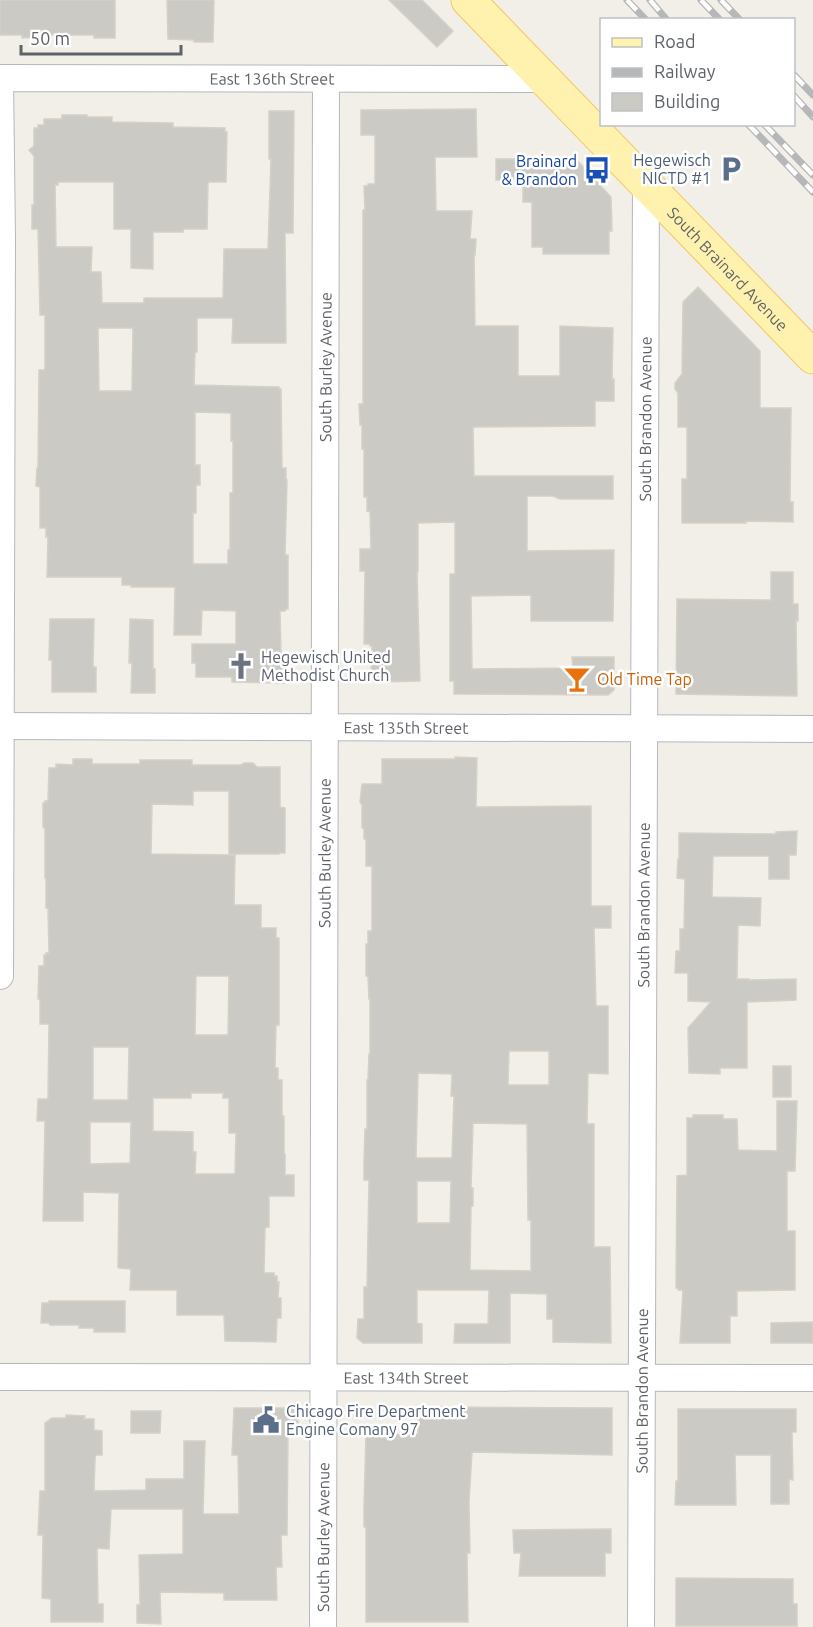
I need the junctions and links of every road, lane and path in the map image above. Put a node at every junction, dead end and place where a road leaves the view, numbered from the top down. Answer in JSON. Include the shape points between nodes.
{"nodes":[{"id":1,"x":468,"y":0,"type":"edge"},
{"id":2,"x":0,"y":78,"type":"edge"},
{"id":3,"x":326,"y":79,"type":"junction"},
{"id":4,"x":544,"y":80,"type":"junction"},
{"id":5,"x":646,"y":184,"type":"junction"},
{"id":6,"x":813,"y":357,"type":"edge"},
{"id":7,"x":0,"y":726,"type":"edge"},
{"id":8,"x":324,"y":726,"type":"junction"},
{"id":9,"x":643,"y":729,"type":"junction"},
{"id":10,"x":813,"y":729,"type":"edge"},
{"id":11,"x":0,"y":976,"type":"edge"},
{"id":12,"x":0,"y":1377,"type":"edge"},
{"id":13,"x":323,"y":1377,"type":"junction"},
{"id":14,"x":641,"y":1378,"type":"junction"},
{"id":15,"x":813,"y":1378,"type":"edge"},
{"id":16,"x":323,"y":1627,"type":"edge"},
{"id":17,"x":641,"y":1627,"type":"edge"}],
"edges":[{"from":1,"to":4,"type":"main road","name":"South Brainard Avenue"},
{"from":2,"to":3,"type":"street","name":"East 136th Street"},
{"from":2,"to":7,"type":"street"},
{"from":3,"to":4,"type":"street","name":"East 136th Street"},
{"from":3,"to":8,"type":"street","name":"South Burley Avenue"},
{"from":4,"to":5,"type":"main road","name":"South Brainard Avenue"},
{"from":5,"to":6,"type":"main road","name":"South Brainard Avenue"},
{"from":5,"to":9,"type":"street","name":"South Brandon Avenue"},
{"from":7,"to":8,"type":"street","name":"East 135th Street"},
{"from":7,"to":11,"type":"street"},
{"from":8,"to":9,"type":"street","name":"East 135th Street"},
{"from":8,"to":13,"type":"street","name":"South Burley Avenue"},
{"from":9,"to":10,"type":"street","name":"East 135th Street"},
{"from":9,"to":14,"type":"street","name":"South Brandon Avenue"},
{"from":12,"to":13,"type":"street","name":"East 134th Street"},
{"from":13,"to":14,"type":"street","name":"East 134th Street"},
{"from":13,"to":16,"type":"street","name":"South Burley Avenue"},
{"from":14,"to":15,"type":"street","name":"East 134th Street"},
{"from":14,"to":17,"type":"street","name":"South Brandon Avenue"}]}
